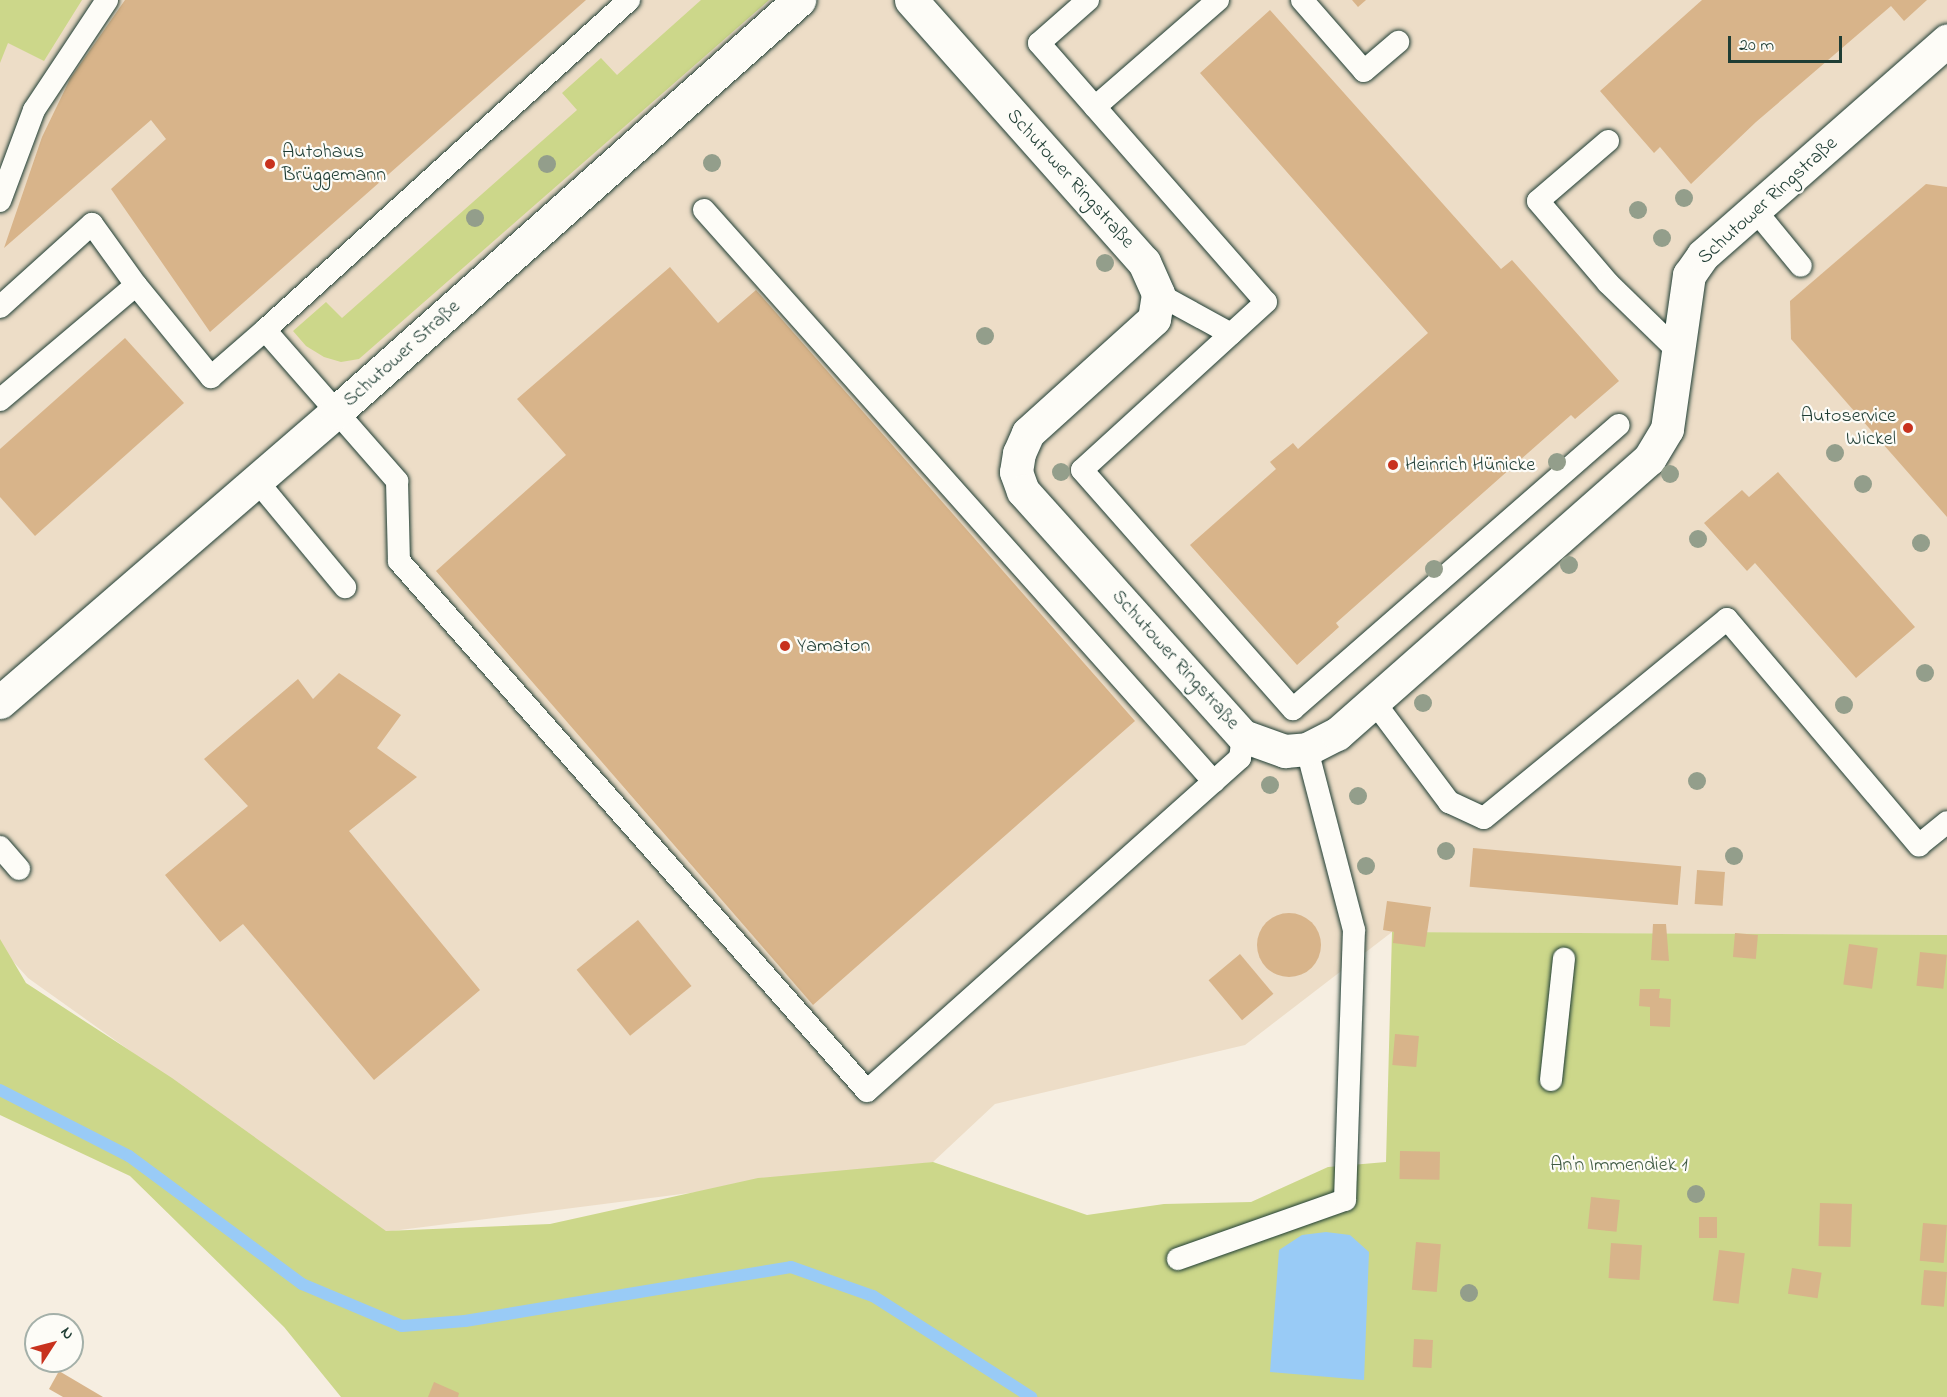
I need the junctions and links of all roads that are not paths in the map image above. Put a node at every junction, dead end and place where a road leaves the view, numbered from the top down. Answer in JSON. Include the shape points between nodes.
{"nodes":[{"id":1,"x":107,"y":0,"type":"edge"},
{"id":2,"x":629,"y":0,"type":"edge"},
{"id":3,"x":799,"y":0,"type":"edge"},
{"id":4,"x":911,"y":0,"type":"edge"},
{"id":5,"x":1088,"y":0,"type":"edge"},
{"id":6,"x":1218,"y":0,"type":"edge"},
{"id":7,"x":1302,"y":0,"type":"edge"},
{"id":8,"x":1947,"y":41,"type":"edge"},
{"id":9,"x":1398,"y":42,"type":"dead end"},
{"id":10,"x":1095,"y":107,"type":"junction"},
{"id":11,"x":1608,"y":141,"type":"dead end"},
{"id":12,"x":0,"y":201,"type":"edge"},
{"id":13,"x":704,"y":210,"type":"dead end"},
{"id":14,"x":1755,"y":210,"type":"junction"},
{"id":15,"x":1801,"y":266,"type":"dead end"},
{"id":16,"x":136,"y":285,"type":"junction"},
{"id":17,"x":1158,"y":294,"type":"junction"},
{"id":18,"x":0,"y":307,"type":"edge"},
{"id":19,"x":265,"y":330,"type":"junction"},
{"id":20,"x":1231,"y":334,"type":"junction"},
{"id":21,"x":1677,"y":350,"type":"junction"},
{"id":22,"x":0,"y":400,"type":"edge"},
{"id":23,"x":336,"y":412,"type":"junction"},
{"id":24,"x":1619,"y":425,"type":"dead end"},
{"id":25,"x":257,"y":481,"type":"junction"},
{"id":26,"x":345,"y":588,"type":"dead end"},
{"id":27,"x":0,"y":702,"type":"edge"},
{"id":28,"x":1375,"y":703,"type":"junction"},
{"id":29,"x":1243,"y":736,"type":"junction"},
{"id":30,"x":1307,"y":749,"type":"junction"},
{"id":31,"x":1214,"y":782,"type":"junction"},
{"id":32,"x":1947,"y":822,"type":"edge"},
{"id":33,"x":0,"y":847,"type":"edge"},
{"id":34,"x":19,"y":869,"type":"dead end"},
{"id":35,"x":1564,"y":959,"type":"dead end"},
{"id":36,"x":1551,"y":1080,"type":"dead end"},
{"id":37,"x":1178,"y":1259,"type":"dead end"}],
"edges":[{"from":1,"to":12,"type":"lane","via":[[34,110]]},
{"from":2,"to":19,"type":"lane"},
{"from":3,"to":23,"type":"street","name":"Schutower Straße"},
{"from":4,"to":17,"type":"street","name":"Schutower Ringstraße","via":[[1144,262]]},
{"from":5,"to":10,"type":"lane","via":[[1039,43]]},
{"from":6,"to":10,"type":"lane"},
{"from":7,"to":9,"type":"lane","via":[[1364,71]]},
{"from":8,"to":14,"type":"street","name":"Schutower Ringstraße"},
{"from":10,"to":20,"type":"lane","via":[[1266,302]]},
{"from":11,"to":21,"type":"lane","via":[[1538,201],[1608,283]]},
{"from":13,"to":31,"type":"lane"},
{"from":14,"to":15,"type":"lane"},
{"from":14,"to":21,"type":"street","name":"Schutower Ringstraße","via":[[1703,255],[1689,275]]},
{"from":16,"to":18,"type":"lane","via":[[93,224]]},
{"from":16,"to":19,"type":"lane","via":[[211,376]]},
{"from":16,"to":22,"type":"lane"},
{"from":17,"to":20,"type":"lane"},
{"from":17,"to":29,"type":"street","name":"Schutower Ringstraße","via":[[1155,319],[1028,434],[1016,472],[1023,491]]},
{"from":19,"to":23,"type":"lane"},
{"from":20,"to":24,"type":"lane","via":[[1082,470],[1293,708]]},
{"from":21,"to":28,"type":"street","name":"Schutower Ringstraße","via":[[1668,429],[1649,459]]},
{"from":23,"to":25,"type":"street","name":"Schutower Straße"},
{"from":23,"to":31,"type":"lane","via":[[397,481],[399,561],[867,1091]]},
{"from":25,"to":26,"type":"lane"},
{"from":25,"to":27,"type":"street","name":"Schutower Straße"},
{"from":28,"to":30,"type":"street","name":"Schutower Ringstraße","via":[[1337,735]]},
{"from":28,"to":32,"type":"lane","via":[[1449,802],[1484,818],[1726,619],[1919,845]]},
{"from":29,"to":30,"type":"street","name":"Schutower Ringstraße","via":[[1285,752]]},
{"from":29,"to":31,"type":"lane","via":[[1240,758]]},
{"from":30,"to":37,"type":"lane","via":[[1354,930],[1345,1200]]},
{"from":33,"to":34,"type":"lane"},
{"from":35,"to":36,"type":"lane"}]}
